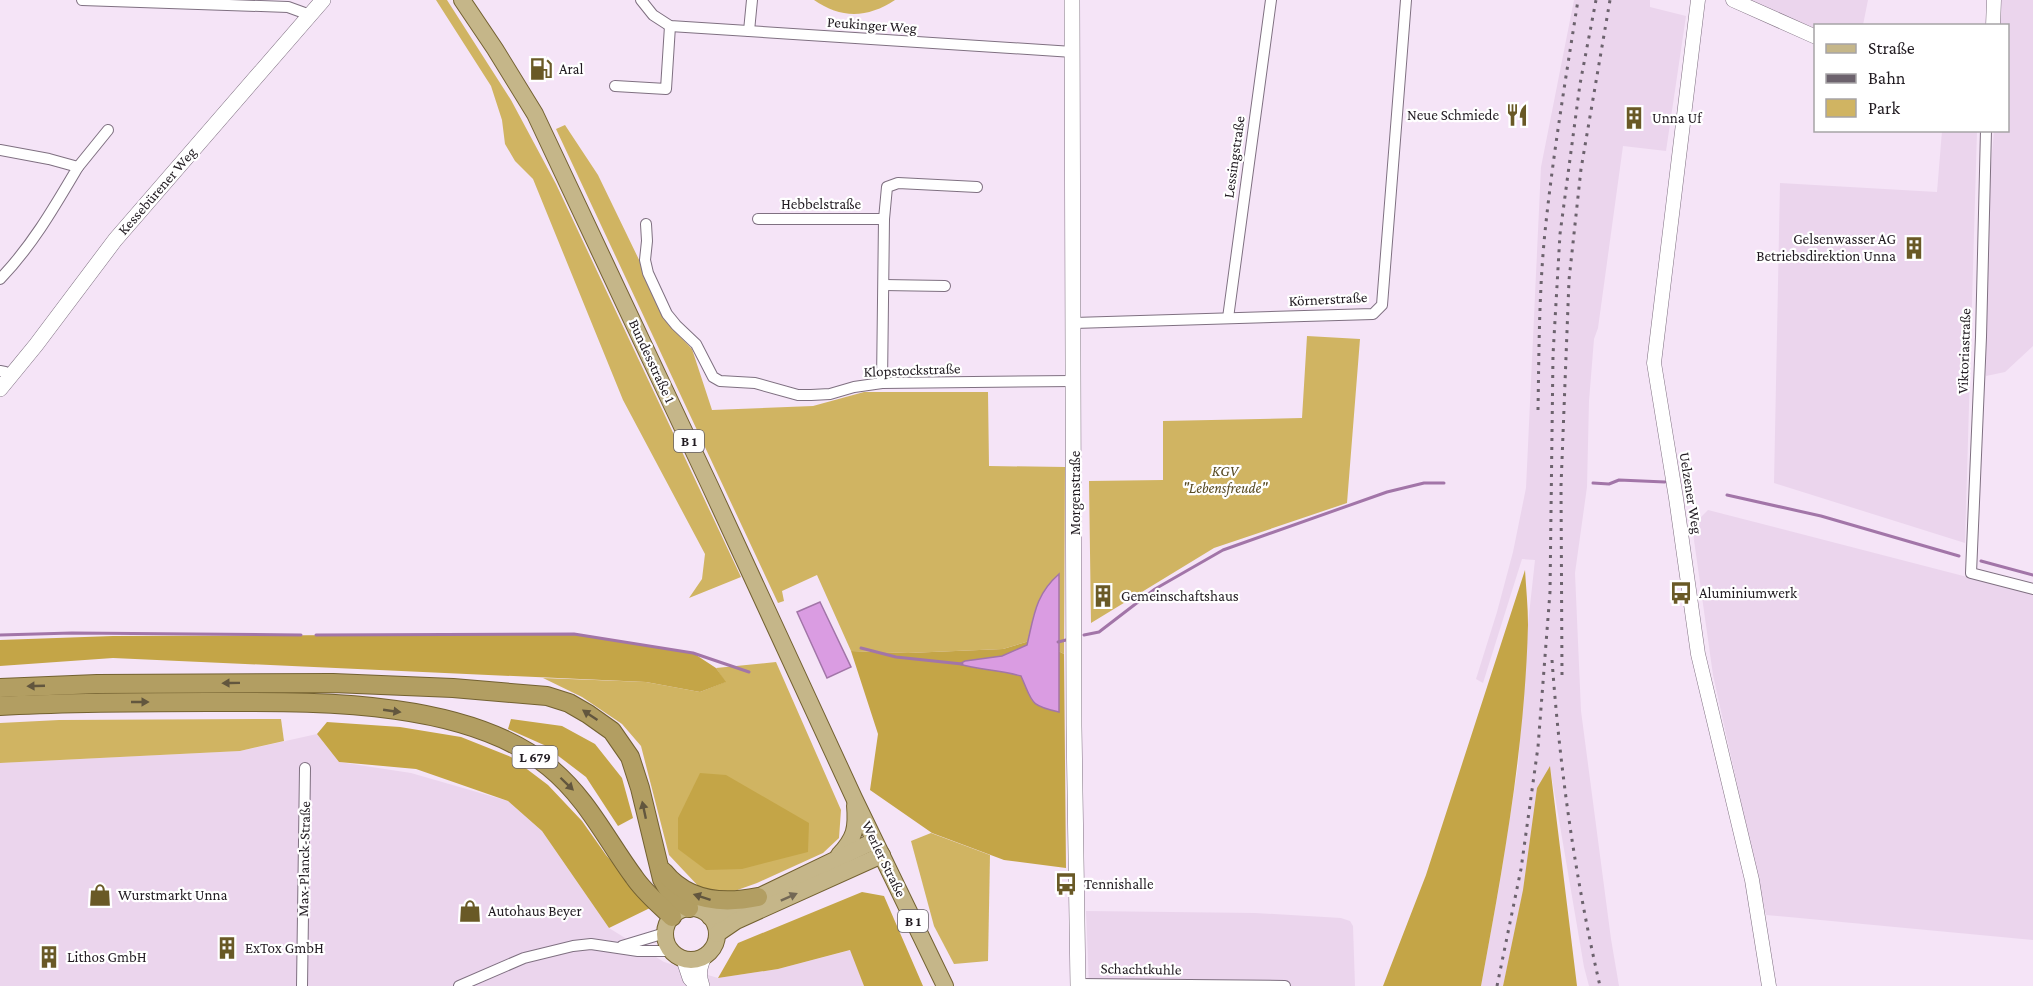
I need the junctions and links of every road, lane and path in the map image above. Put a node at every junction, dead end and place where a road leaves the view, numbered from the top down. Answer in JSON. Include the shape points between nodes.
{"nodes":[{"id":1,"x":82,"y":0,"type":"edge"},
{"id":2,"x":96,"y":0,"type":"edge"},
{"id":3,"x":323,"y":0,"type":"edge"},
{"id":4,"x":462,"y":0,"type":"edge"},
{"id":5,"x":641,"y":0,"type":"edge"},
{"id":6,"x":752,"y":0,"type":"edge"},
{"id":7,"x":1072,"y":0,"type":"edge"},
{"id":8,"x":1271,"y":0,"type":"edge"},
{"id":9,"x":1406,"y":0,"type":"edge"},
{"id":10,"x":1698,"y":0,"type":"edge"},
{"id":11,"x":1733,"y":0,"type":"edge"},
{"id":12,"x":1994,"y":0,"type":"edge"},
{"id":13,"x":310,"y":15,"type":"junction"},
{"id":14,"x":1993,"y":24,"type":"edge"},
{"id":15,"x":670,"y":26,"type":"junction"},
{"id":16,"x":749,"y":31,"type":"junction"},
{"id":17,"x":1814,"y":37,"type":"edge"},
{"id":18,"x":1073,"y":52,"type":"junction"},
{"id":19,"x":615,"y":86,"type":"dead end"},
{"id":20,"x":108,"y":130,"type":"dead end"},
{"id":21,"x":1986,"y":132,"type":"edge"},
{"id":22,"x":0,"y":150,"type":"edge"},
{"id":23,"x":78,"y":167,"type":"junction"},
{"id":24,"x":977,"y":187,"type":"dead end"},
{"id":25,"x":758,"y":219,"type":"dead end"},
{"id":26,"x":884,"y":219,"type":"junction"},
{"id":27,"x":646,"y":224,"type":"dead end"},
{"id":28,"x":0,"y":279,"type":"edge"},
{"id":29,"x":884,"y":285,"type":"junction"},
{"id":30,"x":945,"y":286,"type":"dead end"},
{"id":31,"x":1228,"y":318,"type":"junction"},
{"id":32,"x":1074,"y":323,"type":"junction"},
{"id":33,"x":5,"y":374,"type":"edge"},
{"id":34,"x":1074,"y":381,"type":"junction"},
{"id":35,"x":882,"y":383,"type":"junction"},
{"id":36,"x":0,"y":389,"type":"edge"},
{"id":37,"x":2033,"y":589,"type":"edge"},
{"id":38,"x":0,"y":688,"type":"edge"},
{"id":39,"x":0,"y":706,"type":"edge"},
{"id":40,"x":306,"y":768,"type":"dead end"},
{"id":41,"x":854,"y":798,"type":"junction"},
{"id":42,"x":878,"y":848,"type":"junction"},
{"id":43,"x":831,"y":862,"type":"junction"},
{"id":44,"x":658,"y":863,"type":"junction"},
{"id":45,"x":758,"y":897,"type":"junction"},
{"id":46,"x":689,"y":908,"type":"junction"},
{"id":47,"x":710,"y":917,"type":"junction"},
{"id":48,"x":668,"y":925,"type":"junction"},
{"id":49,"x":717,"y":934,"type":"junction"},
{"id":50,"x":620,"y":947,"type":"junction"},
{"id":51,"x":678,"y":956,"type":"junction"},
{"id":52,"x":704,"y":957,"type":"junction"},
{"id":53,"x":1078,"y":985,"type":"edge"},
{"id":54,"x":302,"y":986,"type":"edge"},
{"id":55,"x":459,"y":986,"type":"edge"},
{"id":56,"x":696,"y":986,"type":"edge"},
{"id":57,"x":702,"y":986,"type":"edge"},
{"id":58,"x":945,"y":986,"type":"edge"},
{"id":59,"x":1204,"y":986,"type":"edge"},
{"id":60,"x":1285,"y":986,"type":"edge"},
{"id":61,"x":1769,"y":986,"type":"edge"}],
"edges":[{"from":1,"to":2,"type":"street"},
{"from":2,"to":13,"type":"street","via":[[288,7]]},
{"from":3,"to":13,"type":"main road","name":"Kessebürener Weg"},
{"from":4,"to":41,"type":"main road","name":"Bundesstraße 1","number":"B 1","via":[[544,133]]},
{"from":5,"to":15,"type":"street","via":[[653,15]]},
{"from":6,"to":16,"type":"street"},
{"from":7,"to":18,"type":"main road","name":"Morgenstraße"},
{"from":8,"to":31,"type":"street","name":"Lessingstraße"},
{"from":9,"to":31,"type":"street","name":"Körnerstraße","via":[[1382,305],[1373,314]]},
{"from":10,"to":61,"type":"street","name":"Uelzener Weg","via":[[1654,363],[1703,684],[1752,880]]},
{"from":11,"to":17,"type":"street"},
{"from":12,"to":14,"type":"street"},
{"from":13,"to":33,"type":"main road","name":"Kessebürener Weg"},
{"from":15,"to":16,"type":"street","name":"Peukinger Weg"},
{"from":15,"to":19,"type":"street","via":[[666,88]]},
{"from":16,"to":18,"type":"street","name":"Peukinger Weg"},
{"from":18,"to":32,"type":"main road","name":"Morgenstraße"},
{"from":20,"to":23,"type":"street"},
{"from":21,"to":37,"type":"street","name":"Viktoriastraße","via":[[1971,573]]},
{"from":22,"to":23,"type":"street"},
{"from":23,"to":28,"type":"street","via":[[53,210]]},
{"from":24,"to":26,"type":"street","via":[[891,184],[885,193]]},
{"from":25,"to":26,"type":"street","name":"Hebbelstraße"},
{"from":26,"to":29,"type":"street"},
{"from":27,"to":35,"type":"street","name":"Klopstockstraße","via":[[648,273],[667,314],[696,344],[713,377],[804,395]]},
{"from":29,"to":30,"type":"street"},
{"from":29,"to":35,"type":"street"},
{"from":31,"to":32,"type":"street","name":"Körnerstraße"},
{"from":32,"to":34,"type":"main road","name":"Morgenstraße"},
{"from":33,"to":36,"type":"main road","name":"Kessebürener Weg"},
{"from":34,"to":35,"type":"street","name":"Klopstockstraße"},
{"from":34,"to":53,"type":"main road","name":"Morgenstraße"},
{"from":44,"to":38,"type":"highway","one_way":true,"via":[[630,757],[612,731],[569,703],[547,696],[289,682]]},
{"from":39,"to":48,"type":"highway","number":"L 679","one_way":true,"via":[[288,702],[333,704],[458,722],[507,739],[571,787]]},
{"from":40,"to":54,"type":"street","name":"Max-Planck-Straße"},
{"from":41,"to":42,"type":"main road","name":"Werler Straße","number":"B 1"},
{"from":41,"to":43,"type":"main road","number":"B 1","via":[[851,841]]},
{"from":42,"to":43,"type":"main road"},
{"from":49,"to":42,"type":"main road","one_way":true},
{"from":42,"to":58,"type":"main road","name":"Werler Straße","number":"B 1"},
{"from":43,"to":45,"type":"main road"},
{"from":45,"to":44,"type":"highway","one_way":true,"via":[[738,901],[701,897],[673,880]]},
{"from":44,"to":46,"type":"highway","via":[[667,889]]},
{"from":45,"to":47,"type":"main road"},
{"from":46,"to":47,"type":"main road"},
{"from":46,"to":48,"type":"main road"},
{"from":47,"to":49,"type":"main road"},
{"from":48,"to":50,"type":"street"},
{"from":48,"to":51,"type":"main road","via":[[666,943]]},
{"from":49,"to":52,"type":"main road","via":[[711,951]]},
{"from":50,"to":51,"type":"street"},
{"from":50,"to":55,"type":"street","via":[[591,944],[546,951]]},
{"from":51,"to":52,"type":"main road","via":[[694,960]]},
{"from":51,"to":56,"type":"main road"},
{"from":52,"to":57,"type":"main road","via":[[699,971]]},
{"from":53,"to":59,"type":"street","name":"Schachtkuhle"},
{"from":59,"to":60,"type":"street","name":"Schachtkuhle"}]}
